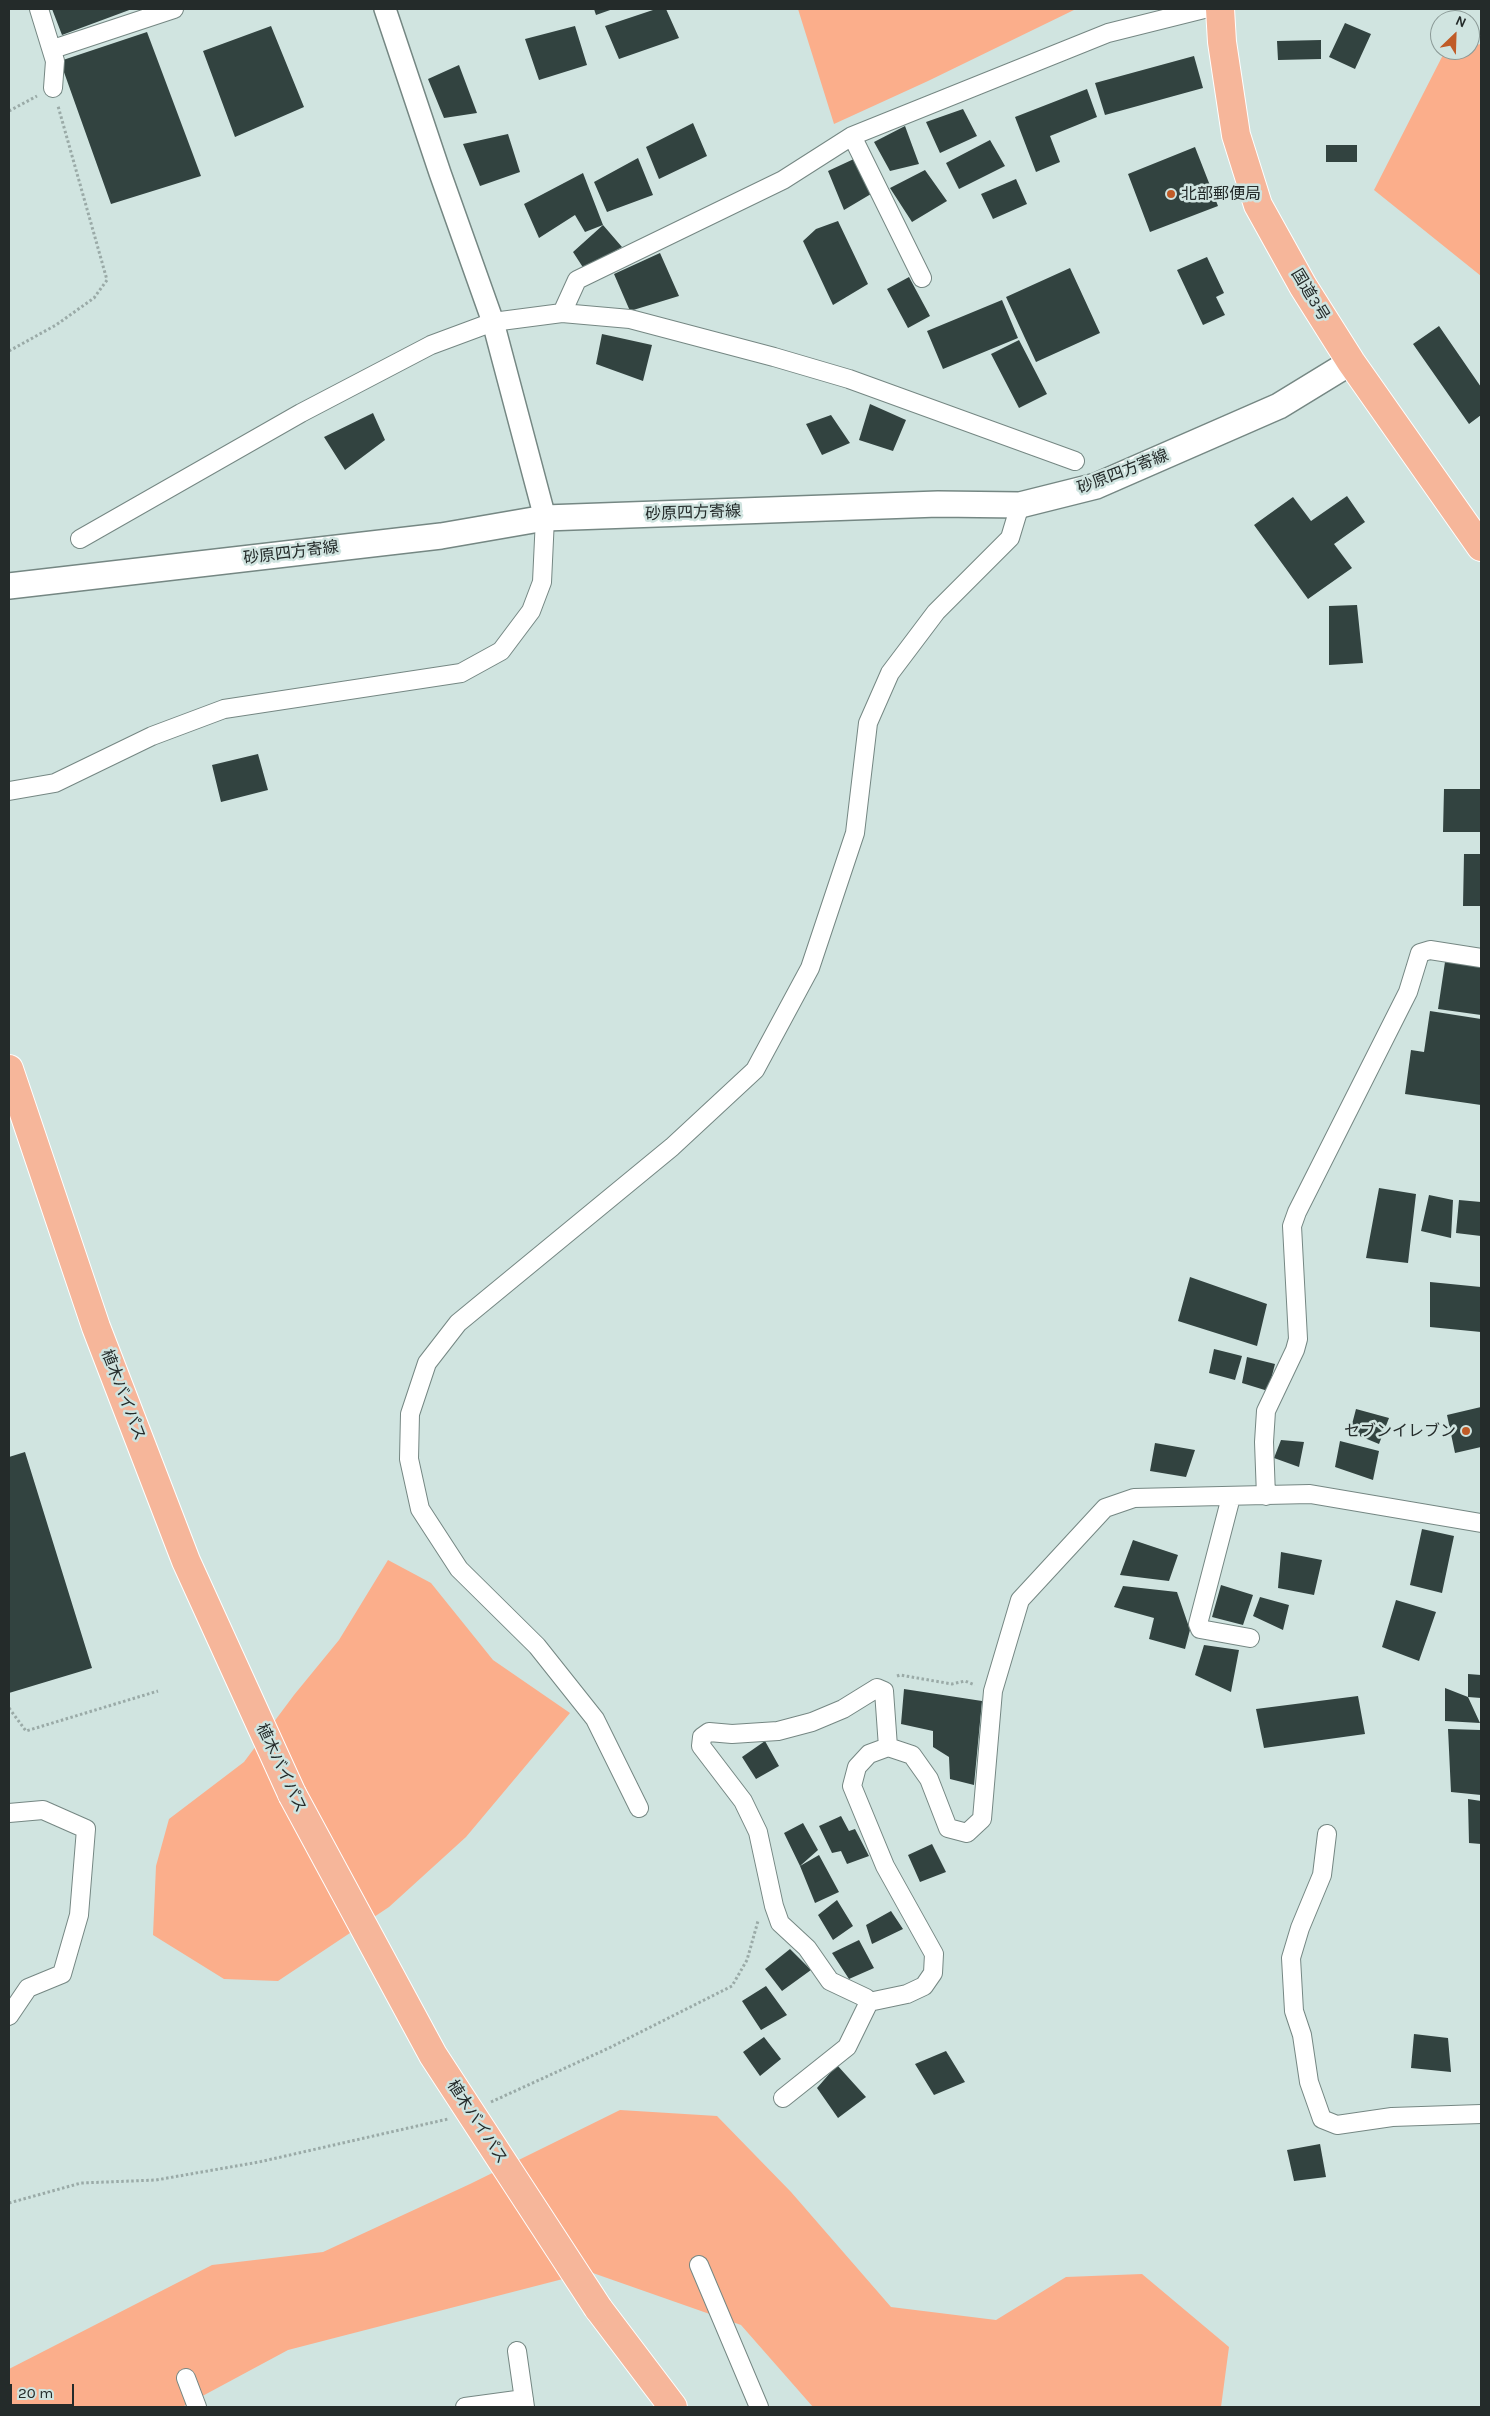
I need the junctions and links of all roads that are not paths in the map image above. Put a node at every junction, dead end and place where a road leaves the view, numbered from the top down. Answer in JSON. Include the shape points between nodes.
{"nodes":[{"id":1,"x":39,"y":9,"type":"edge"},
{"id":2,"x":174,"y":9,"type":"edge"},
{"id":3,"x":385,"y":9,"type":"edge"},
{"id":4,"x":1204,"y":9,"type":"edge"},
{"id":5,"x":1220,"y":9,"type":"edge"},
{"id":6,"x":53,"y":49,"type":"junction"},
{"id":7,"x":53,"y":88,"type":"road end"},
{"id":8,"x":852,"y":136,"type":"junction"},
{"id":9,"x":922,"y":278,"type":"dead end"},
{"id":10,"x":562,"y":313,"type":"junction"},
{"id":11,"x":493,"y":322,"type":"junction"},
{"id":12,"x":1351,"y":362,"type":"junction"},
{"id":13,"x":1075,"y":461,"type":"dead end"},
{"id":14,"x":1020,"y":505,"type":"junction"},
{"id":15,"x":545,"y":518,"type":"junction"},
{"id":16,"x":80,"y":539,"type":"dead end"},
{"id":17,"x":1481,"y":547,"type":"edge"},
{"id":18,"x":9,"y":586,"type":"edge"},
{"id":19,"x":9,"y":790,"type":"edge"},
{"id":20,"x":1481,"y":958,"type":"edge"},
{"id":21,"x":9,"y":1069,"type":"edge"},
{"id":22,"x":1266,"y":1496,"type":"junction"},
{"id":23,"x":1231,"y":1497,"type":"junction"},
{"id":24,"x":1481,"y":1523,"type":"edge"},
{"id":25,"x":1250,"y":1638,"type":"dead end"},
{"id":26,"x":888,"y":1748,"type":"junction"},
{"id":27,"x":639,"y":1808,"type":"dead end"},
{"id":28,"x":9,"y":1814,"type":"edge"},
{"id":29,"x":1327,"y":1834,"type":"dead end"},
{"id":30,"x":869,"y":2002,"type":"junction"},
{"id":31,"x":9,"y":2016,"type":"edge"},
{"id":32,"x":783,"y":2098,"type":"dead end"},
{"id":33,"x":1481,"y":2114,"type":"edge"},
{"id":34,"x":699,"y":2265,"type":"dead end"},
{"id":35,"x":517,"y":2351,"type":"dead end"},
{"id":36,"x":186,"y":2378,"type":"dead end"},
{"id":37,"x":525,"y":2403,"type":"edge"},
{"id":38,"x":197,"y":2407,"type":"edge"},
{"id":39,"x":465,"y":2407,"type":"edge"},
{"id":40,"x":672,"y":2407,"type":"edge"},
{"id":41,"x":759,"y":2407,"type":"edge"}],
"edges":[{"from":1,"to":6,"type":"street"},
{"from":2,"to":6,"type":"street"},
{"from":3,"to":11,"type":"street"},
{"from":4,"to":8,"type":"street","via":[[1108,33]]},
{"from":5,"to":12,"type":"highway","name":"国道3号","via":[[1236,135],[1258,205],[1303,286]]},
{"from":6,"to":7,"type":"street"},
{"from":8,"to":9,"type":"street"},
{"from":8,"to":10,"type":"street","via":[[784,180],[577,280]]},
{"from":10,"to":11,"type":"street"},
{"from":10,"to":13,"type":"street","via":[[630,319],[793,362],[849,379]]},
{"from":11,"to":15,"type":"street"},
{"from":11,"to":16,"type":"street","via":[[431,345],[301,413]]},
{"from":12,"to":14,"type":"main road","name":"砂原四方寄線","via":[[1279,406],[1096,486]]},
{"from":12,"to":17,"type":"highway","name":"国道3号"},
{"from":14,"to":15,"type":"main road","name":"砂原四方寄線","via":[[938,504]]},
{"from":14,"to":27,"type":"street","via":[[1010,538],[936,612],[890,673],[868,723],[855,833],[810,968],[755,1070],[672,1147],[458,1323],[427,1363],[410,1414],[409,1459],[420,1509],[459,1569],[537,1646],[595,1719]]},
{"from":15,"to":18,"type":"main road","name":"砂原四方寄線","via":[[441,536]]},
{"from":15,"to":19,"type":"street","via":[[542,582],[531,612],[502,651],[461,673],[224,709],[152,736],[55,783]]},
{"from":20,"to":22,"type":"street","via":[[1430,950],[1420,953],[1408,992],[1292,1226],[1298,1338],[1266,1411]]},
{"from":21,"to":40,"type":"highway","name":"植木バイパス","bridge":true,"via":[[96,1327],[186,1561],[292,1794],[433,2055],[598,2308]]},
{"from":22,"to":23,"type":"street"},
{"from":22,"to":24,"type":"street","via":[[1310,1494]]},
{"from":23,"to":25,"type":"street","via":[[1198,1624],[1200,1630]]},
{"from":23,"to":26,"type":"street","via":[[1134,1498],[1105,1508],[1020,1600],[993,1691],[982,1819],[967,1833],[948,1828],[928,1779],[912,1755]]},
{"from":26,"to":30,"type":"street","via":[[869,1754],[857,1767],[852,1786],[885,1866],[934,1954],[933,1973],[924,1986],[908,1994]]},
{"from":26,"to":30,"type":"street","via":[[884,1692],[877,1688],[843,1709],[812,1722],[778,1731],[709,1732],[702,1737],[701,1746],[743,1801],[758,1832],[780,1923],[807,1948],[830,1981]]},
{"from":28,"to":31,"type":"street","via":[[43,1810],[86,1829],[79,1915],[62,1974],[28,1988]]},
{"from":29,"to":33,"type":"street","via":[[1322,1875],[1291,1958],[1294,2011],[1302,2036],[1309,2082],[1322,2119],[1337,2125],[1392,2117]]},
{"from":30,"to":32,"type":"street","via":[[847,2046]]},
{"from":34,"to":41,"type":"street"},
{"from":35,"to":37,"type":"street"},
{"from":36,"to":38,"type":"street"},
{"from":37,"to":39,"type":"street"}]}
